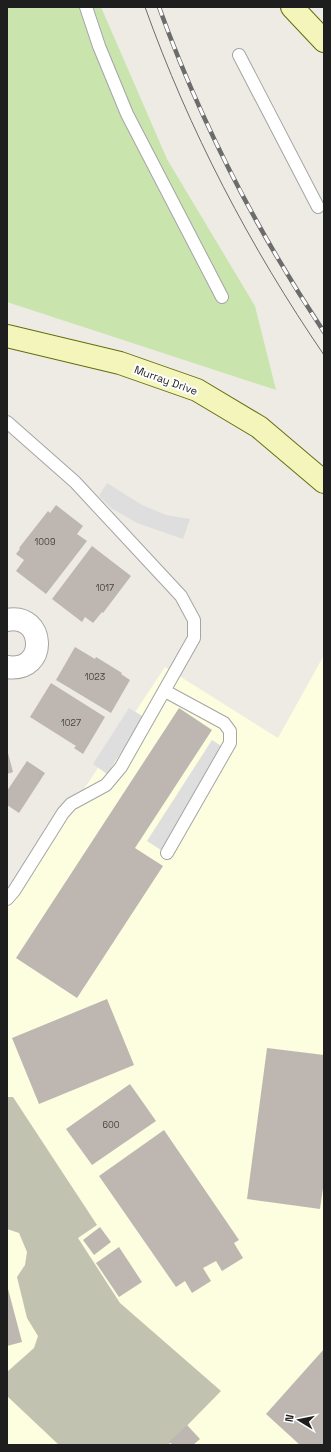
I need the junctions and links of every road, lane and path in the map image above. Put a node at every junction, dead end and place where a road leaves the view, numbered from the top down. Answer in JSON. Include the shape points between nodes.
{"nodes":[{"id":1,"x":86,"y":7,"type":"edge"},
{"id":2,"x":292,"y":7,"type":"edge"},
{"id":3,"x":324,"y":41,"type":"edge"},
{"id":4,"x":239,"y":55,"type":"dead end"},
{"id":5,"x":322,"y":208,"type":"edge"},
{"id":6,"x":222,"y":297,"type":"dead end"},
{"id":7,"x":7,"y":336,"type":"edge"},
{"id":8,"x":7,"y":422,"type":"edge"},
{"id":9,"x":324,"y":482,"type":"edge"},
{"id":10,"x":7,"y":620,"type":"edge"},
{"id":11,"x":7,"y":667,"type":"edge"},
{"id":12,"x":165,"y":691,"type":"junction"},
{"id":13,"x":167,"y":853,"type":"dead end"},
{"id":14,"x":7,"y":900,"type":"edge"}],
"edges":[{"from":1,"to":6,"type":"lane","via":[[127,114]]},
{"from":2,"to":3,"type":"street"},
{"from":4,"to":5,"type":"lane"},
{"from":7,"to":9,"type":"street","name":"Murray Drive","via":[[120,363],[197,390],[260,427]]},
{"from":8,"to":12,"type":"lane","via":[[75,482],[181,596],[194,620],[194,638]]},
{"from":10,"to":11,"type":"street","via":[[21,620],[29,624],[34,630],[38,647],[30,662],[14,668]]},
{"from":12,"to":13,"type":"lane","via":[[224,723],[230,731],[230,743]]},
{"from":12,"to":14,"type":"lane","via":[[121,768],[106,785],[71,804]]}]}
